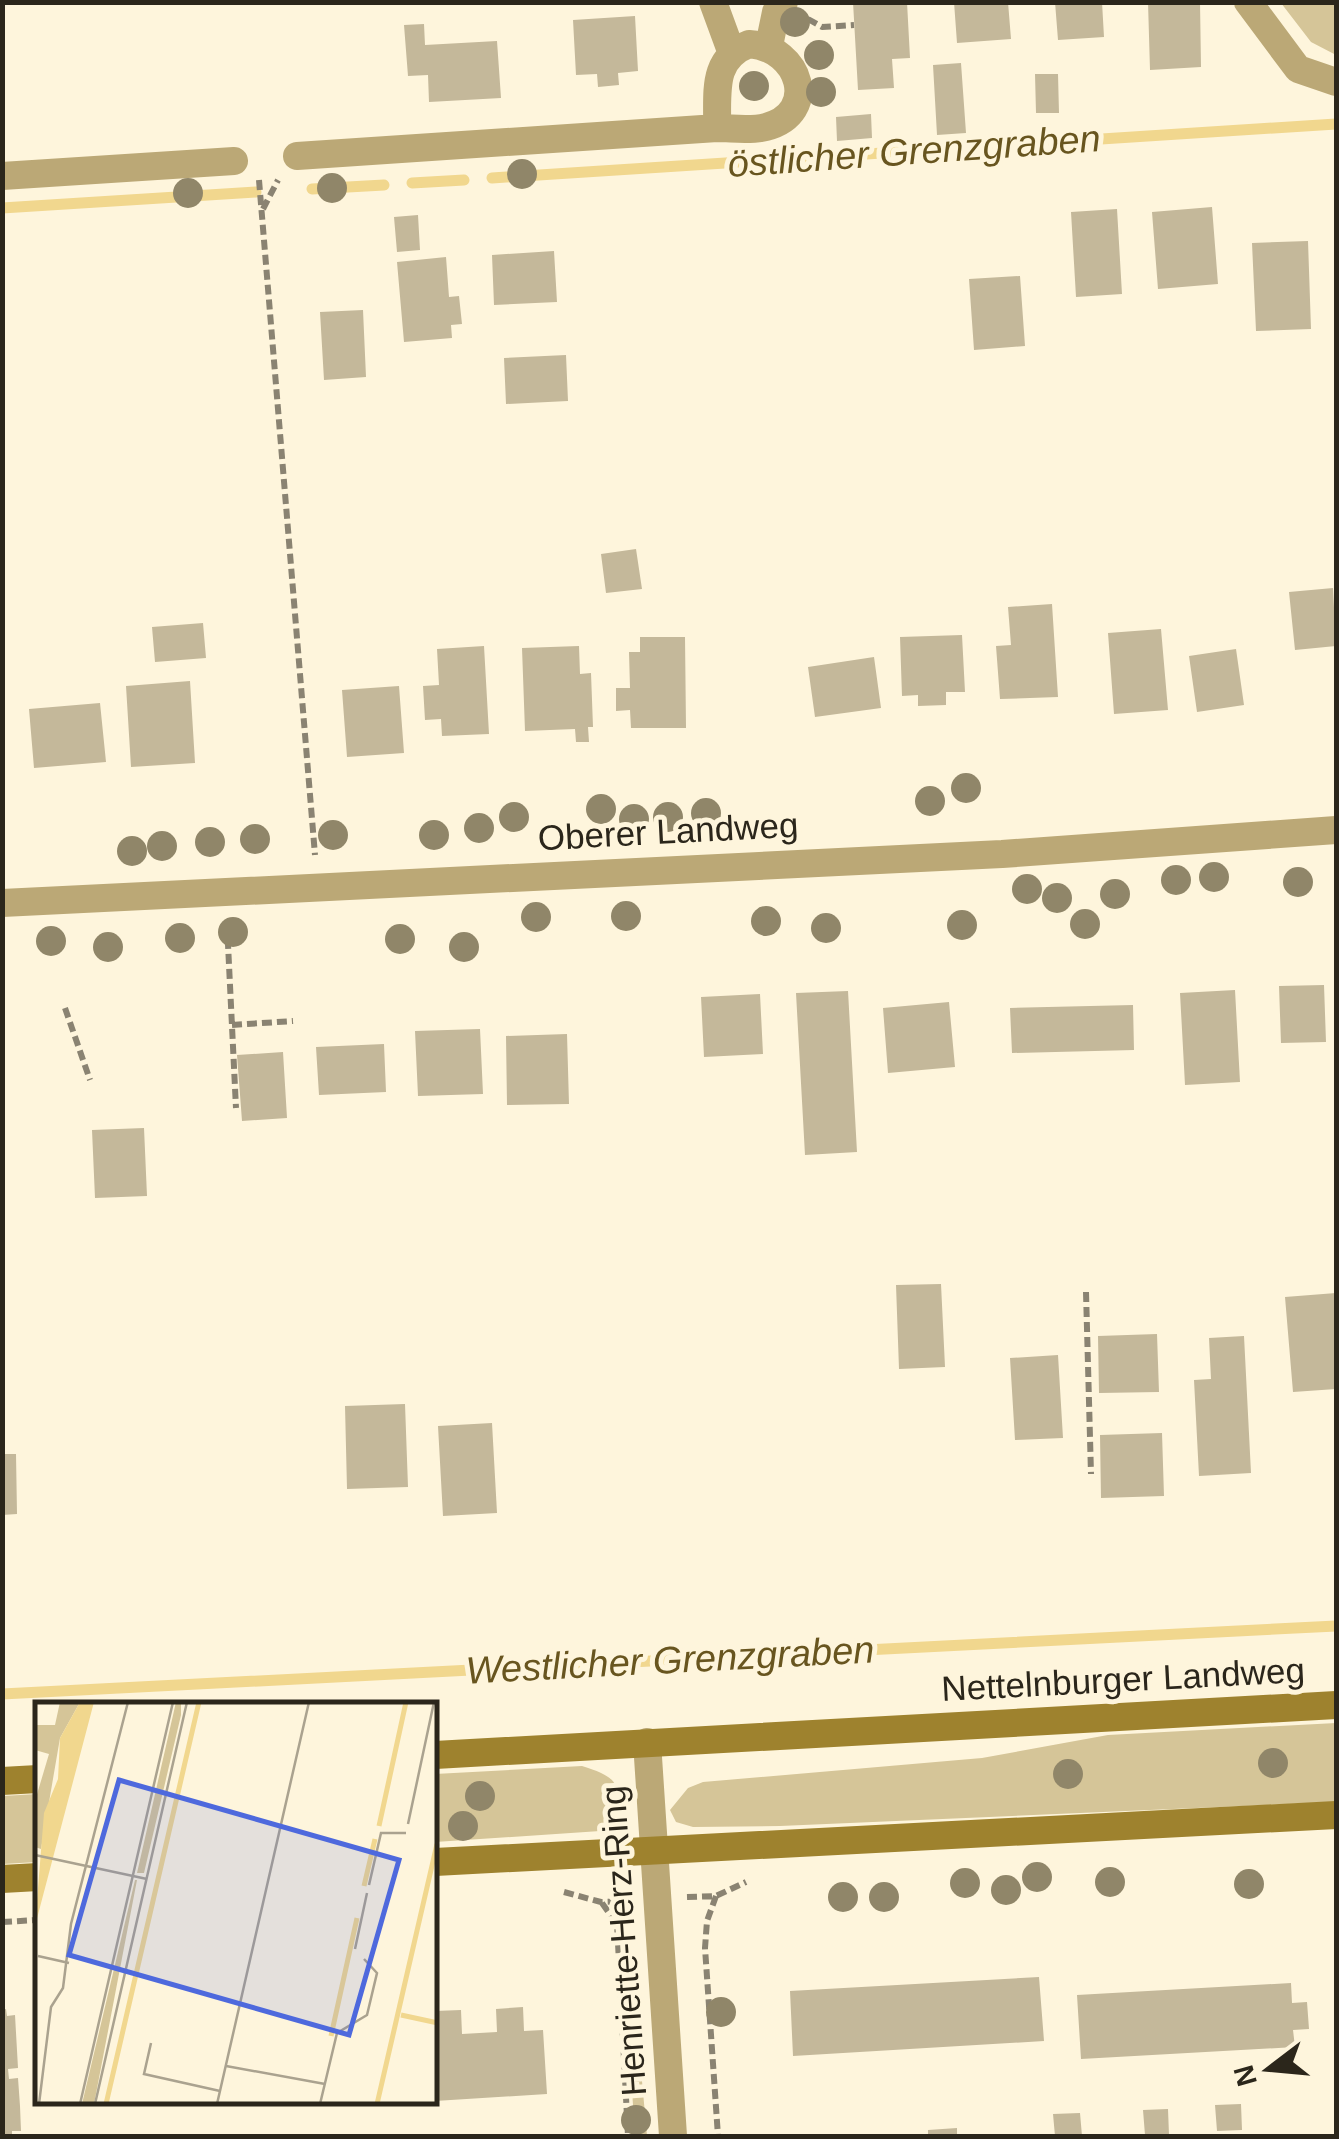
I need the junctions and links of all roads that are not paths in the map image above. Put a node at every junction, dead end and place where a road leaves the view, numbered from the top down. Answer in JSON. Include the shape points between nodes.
{"nodes":[{"id":1,"x":714,"y":2,"type":"edge"},
{"id":2,"x":1248,"y":2,"type":"edge"},
{"id":3,"x":793,"y":8,"type":"edge"},
{"id":4,"x":769,"y":46,"type":"junction"},
{"id":5,"x":730,"y":52,"type":"junction"},
{"id":6,"x":1336,"y":82,"type":"edge"},
{"id":7,"x":718,"y":128,"type":"junction"},
{"id":8,"x":297,"y":156,"type":"dead end"},
{"id":9,"x":246,"y":166,"type":"road end"},
{"id":10,"x":2,"y":176,"type":"edge"},
{"id":11,"x":1336,"y":830,"type":"edge"},
{"id":12,"x":2,"y":903,"type":"edge"},
{"id":13,"x":1336,"y":1705,"type":"edge"},
{"id":14,"x":647,"y":1742,"type":"junction"},
{"id":15,"x":438,"y":1755,"type":"edge"},
{"id":16,"x":35,"y":1778,"type":"edge"},
{"id":17,"x":2,"y":1781,"type":"edge"},
{"id":18,"x":1336,"y":1815,"type":"edge"},
{"id":19,"x":658,"y":1853,"type":"junction"},
{"id":20,"x":438,"y":1862,"type":"edge"},
{"id":21,"x":35,"y":1877,"type":"edge"},
{"id":22,"x":2,"y":1879,"type":"edge"},
{"id":23,"x":673,"y":2136,"type":"edge"}],
"edges":[{"from":1,"to":5,"type":"street"},
{"from":2,"to":6,"type":"street","via":[[1298,69]]},
{"from":3,"to":4,"type":"street","via":[[776,12]]},
{"from":4,"to":5,"type":"street","via":[[749,44]]},
{"from":4,"to":7,"type":"street","via":[[794,68],[798,90],[792,108],[764,128]]},
{"from":5,"to":7,"type":"street","via":[[720,64]]},
{"from":7,"to":8,"type":"street"},
{"from":9,"to":10,"type":"street"},
{"from":11,"to":12,"type":"street","name":"Oberer Landweg","via":[[1002,854]]},
{"from":13,"to":14,"type":"main road","name":"Nettelnburger Landweg"},
{"from":14,"to":15,"type":"main road","name":"Nettelnburger Landweg"},
{"from":14,"to":19,"type":"street","name":"Henriette-Herz-Ring"},
{"from":16,"to":17,"type":"main road"},
{"from":18,"to":19,"type":"main road"},
{"from":19,"to":20,"type":"main road"},
{"from":19,"to":23,"type":"street","name":"Henriette-Herz-Ring"},
{"from":21,"to":22,"type":"main road"}]}
